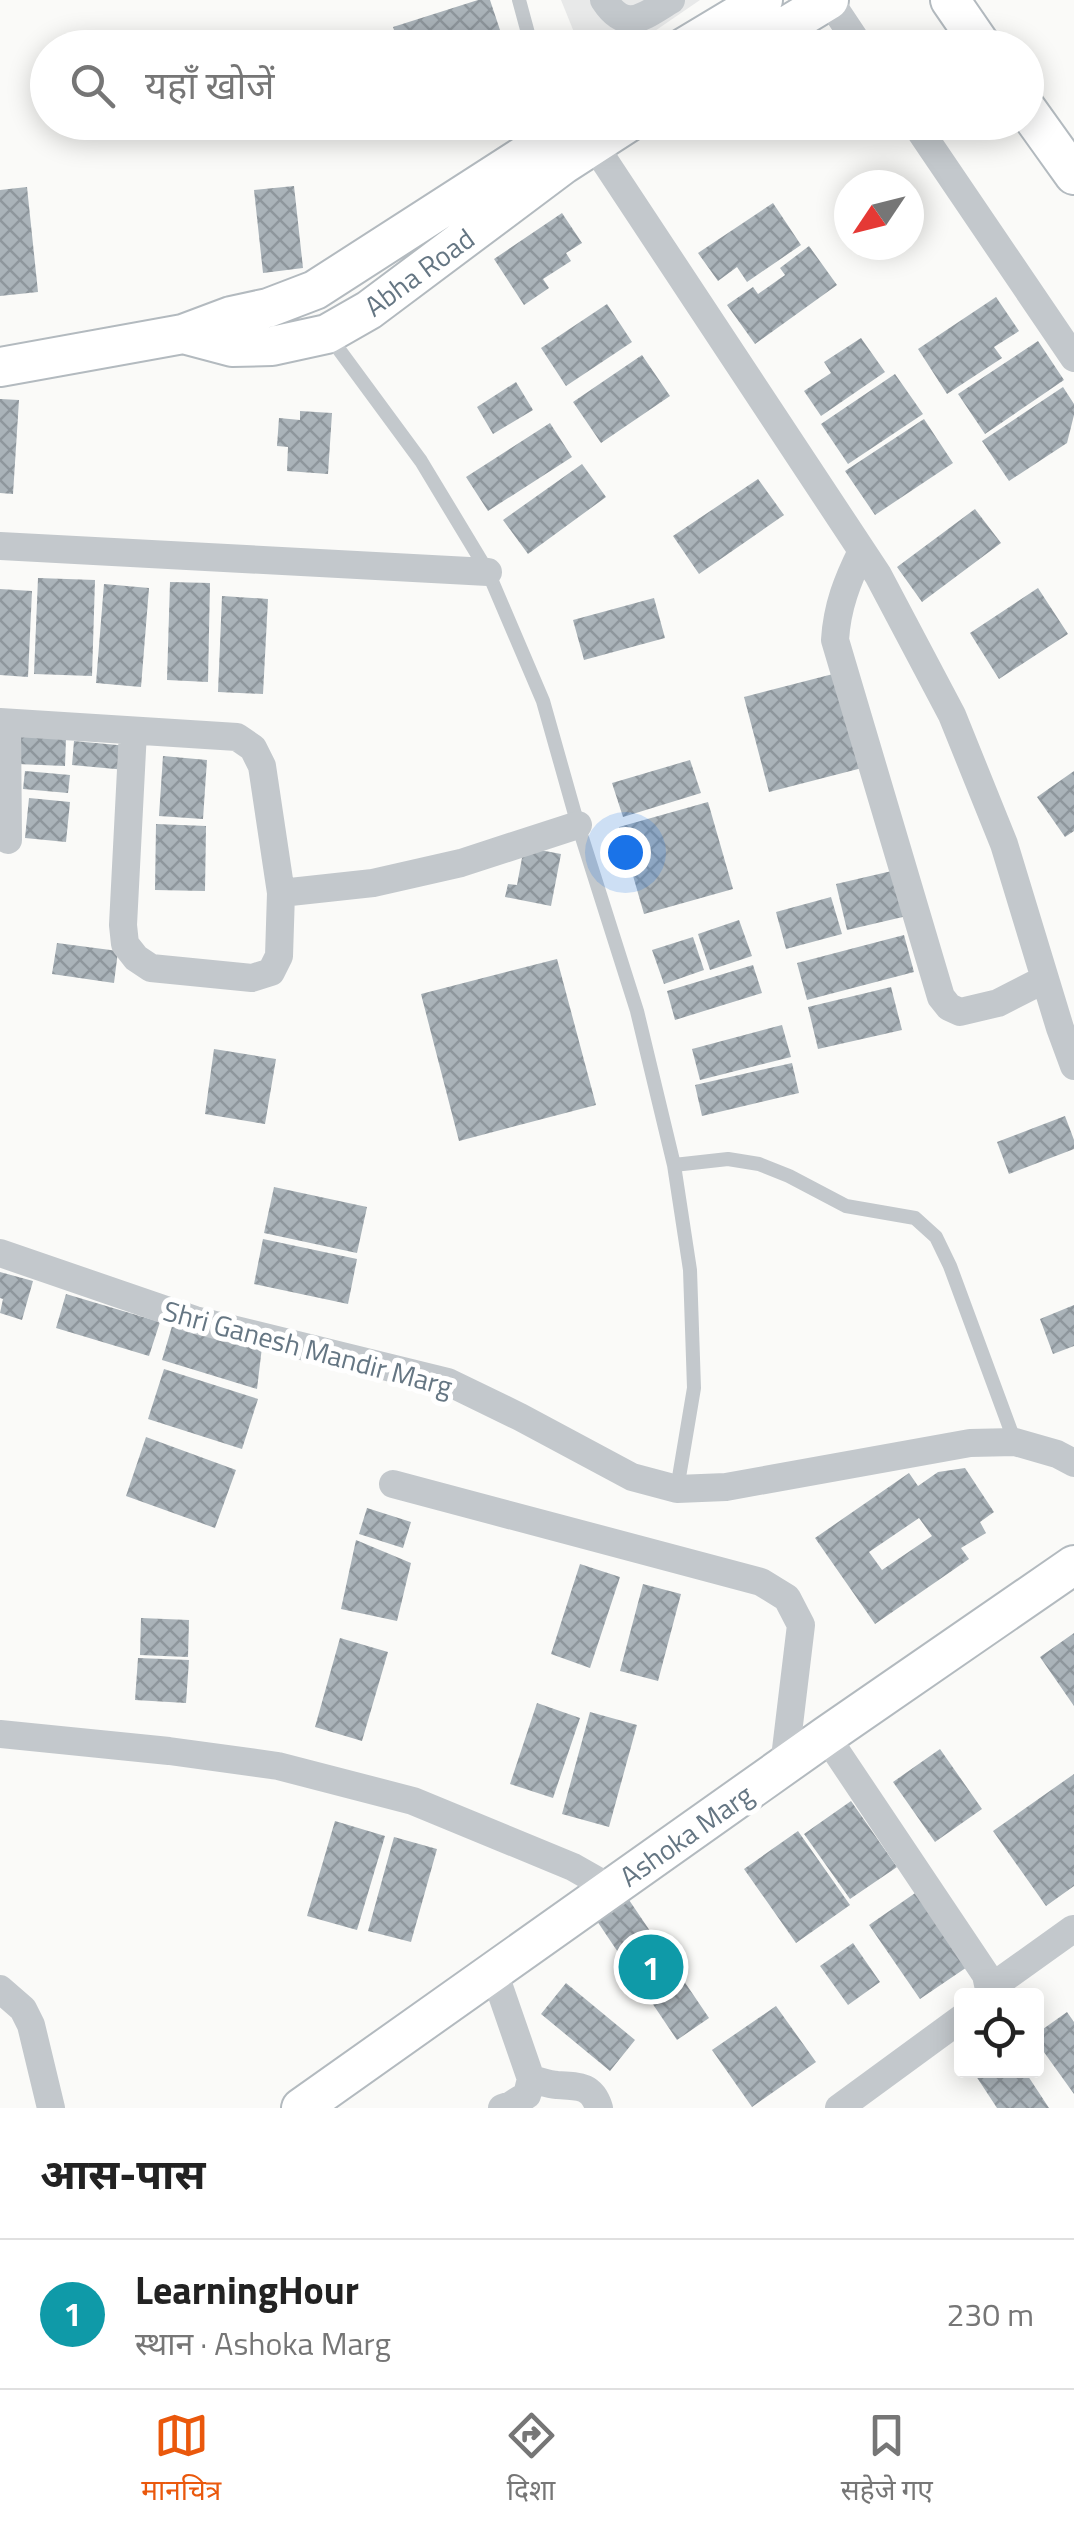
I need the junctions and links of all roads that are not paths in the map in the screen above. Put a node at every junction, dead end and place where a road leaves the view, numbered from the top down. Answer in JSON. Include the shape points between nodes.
{"nodes":[{"id":1,"x":519,"y":0,"type":"edge"},
{"id":2,"x":604,"y":0,"type":"edge"},
{"id":3,"x":763,"y":0,"type":"edge"},
{"id":4,"x":829,"y":0,"type":"edge"},
{"id":5,"x":950,"y":0,"type":"edge"},
{"id":6,"x":662,"y":5,"type":"edge"},
{"id":7,"x":527,"y":30,"type":"edge"},
{"id":8,"x":670,"y":30,"type":"edge"},
{"id":9,"x":713,"y":30,"type":"edge"},
{"id":10,"x":780,"y":30,"type":"edge"},
{"id":11,"x":850,"y":30,"type":"edge"},
{"id":12,"x":971,"y":30,"type":"edge"},
{"id":13,"x":1044,"y":133,"type":"edge"},
{"id":14,"x":566,"y":140,"type":"edge"},
{"id":15,"x":567,"y":140,"type":"edge"},
{"id":16,"x":570,"y":140,"type":"edge"},
{"id":17,"x":926,"y":140,"type":"edge"},
{"id":18,"x":1074,"y":175,"type":"edge"},
{"id":19,"x":183,"y":334,"type":"junction"},
{"id":20,"x":327,"y":334,"type":"junction"},
{"id":21,"x":1074,"y":358,"type":"edge"},
{"id":22,"x":0,"y":367,"type":"edge"},
{"id":23,"x":0,"y":546,"type":"edge"},
{"id":24,"x":862,"y":552,"type":"junction"},
{"id":25,"x":488,"y":572,"type":"junction"},
{"id":26,"x":4,"y":722,"type":"edge"},
{"id":27,"x":133,"y":730,"type":"junction"},
{"id":28,"x":578,"y":825,"type":"junction"},
{"id":29,"x":8,"y":840,"type":"dead end"},
{"id":30,"x":281,"y":893,"type":"junction"},
{"id":31,"x":1045,"y":979,"type":"junction"},
{"id":32,"x":1074,"y":1066,"type":"edge"},
{"id":33,"x":674,"y":1165,"type":"junction"},
{"id":34,"x":0,"y":1253,"type":"edge"},
{"id":35,"x":1015,"y":1442,"type":"junction"},
{"id":36,"x":1074,"y":1463,"type":"edge"},
{"id":37,"x":393,"y":1484,"type":"dead end"},
{"id":38,"x":677,"y":1489,"type":"junction"},
{"id":39,"x":1074,"y":1565,"type":"edge"},
{"id":40,"x":0,"y":1734,"type":"edge"},
{"id":41,"x":826,"y":1736,"type":"junction"},
{"id":42,"x":784,"y":1766,"type":"junction"},
{"id":43,"x":610,"y":1888,"type":"junction"},
{"id":44,"x":1074,"y":1930,"type":"edge"},
{"id":45,"x":494,"y":1972,"type":"junction"},
{"id":46,"x":988,"y":1988,"type":"edge"},
{"id":47,"x":994,"y":1988,"type":"edge"},
{"id":48,"x":0,"y":1989,"type":"edge"},
{"id":49,"x":954,"y":2024,"type":"edge"},
{"id":50,"x":530,"y":2078,"type":"junction"},
{"id":51,"x":51,"y":2108,"type":"edge"},
{"id":52,"x":301,"y":2108,"type":"edge"},
{"id":53,"x":502,"y":2108,"type":"edge"},
{"id":54,"x":599,"y":2108,"type":"edge"},
{"id":55,"x":839,"y":2108,"type":"edge"}],
"edges":[{"from":1,"to":7,"type":"lane"},
{"from":2,"to":6,"type":"street","via":[[626,20]]},
{"from":3,"to":9,"type":"street"},
{"from":4,"to":10,"type":"street"},
{"from":4,"to":11,"type":"street"},
{"from":5,"to":12,"type":"street"},
{"from":6,"to":8,"type":"street"},
{"from":13,"to":18,"type":"street"},
{"from":14,"to":19,"type":"street","name":"Abha Road","via":[[315,290]]},
{"from":15,"to":20,"type":"street","name":"Abha Road","via":[[369,310]]},
{"from":16,"to":24,"type":"street"},
{"from":17,"to":21,"type":"street"},
{"from":19,"to":20,"type":"street","name":"Abha Road","via":[[232,347]]},
{"from":19,"to":22,"type":"street","name":"Abha Road"},
{"from":20,"to":25,"type":"lane","via":[[421,461]]},
{"from":23,"to":25,"type":"street"},
{"from":24,"to":31,"type":"street","via":[[952,716],[1004,844]]},
{"from":24,"to":31,"type":"street","via":[[837,611],[834,640],[941,997],[960,1012]]},
{"from":25,"to":28,"type":"lane","via":[[542,701]]},
{"from":26,"to":27,"type":"street"},
{"from":26,"to":29,"type":"street"},
{"from":27,"to":30,"type":"street","via":[[236,737],[253,748],[262,766]]},
{"from":27,"to":30,"type":"street","via":[[124,925],[125,944],[136,958],[151,968],[252,978],[271,972],[279,956]]},
{"from":28,"to":30,"type":"street","via":[[374,883]]},
{"from":28,"to":33,"type":"lane","via":[[637,1011]]},
{"from":31,"to":32,"type":"street"},
{"from":33,"to":35,"type":"lane","via":[[728,1159],[759,1164],[846,1206],[915,1218],[936,1238],[950,1266]]},
{"from":33,"to":38,"type":"lane","via":[[690,1270],[694,1388]]},
{"from":34,"to":38,"type":"street","name":"Shri Ganesh Mandir Marg","via":[[195,1320],[448,1382],[632,1477]]},
{"from":35,"to":36,"type":"street","name":"Shri Ganesh Mandir Marg"},
{"from":35,"to":38,"type":"street","name":"Shri Ganesh Mandir Marg","via":[[970,1443],[726,1487]]},
{"from":37,"to":42,"type":"street","via":[[761,1582],[787,1598],[800,1624]]},
{"from":39,"to":41,"type":"street","name":"Ashoka Marg"},
{"from":40,"to":43,"type":"street","via":[[278,1766],[413,1801],[573,1866]]},
{"from":41,"to":42,"type":"street","name":"Ashoka Marg"},
{"from":41,"to":46,"type":"street","via":[[986,1975]]},
{"from":42,"to":43,"type":"street","name":"Ashoka Marg"},
{"from":43,"to":45,"type":"street","name":"Ashoka Marg"},
{"from":44,"to":47,"type":"street"},
{"from":45,"to":50,"type":"street"},
{"from":45,"to":52,"type":"street","name":"Ashoka Marg"},
{"from":48,"to":51,"type":"street","via":[[31,2025]]},
{"from":49,"to":55,"type":"street"},
{"from":50,"to":53,"type":"street","via":[[526,2095]]},
{"from":50,"to":54,"type":"street","via":[[582,2086]]}]}
